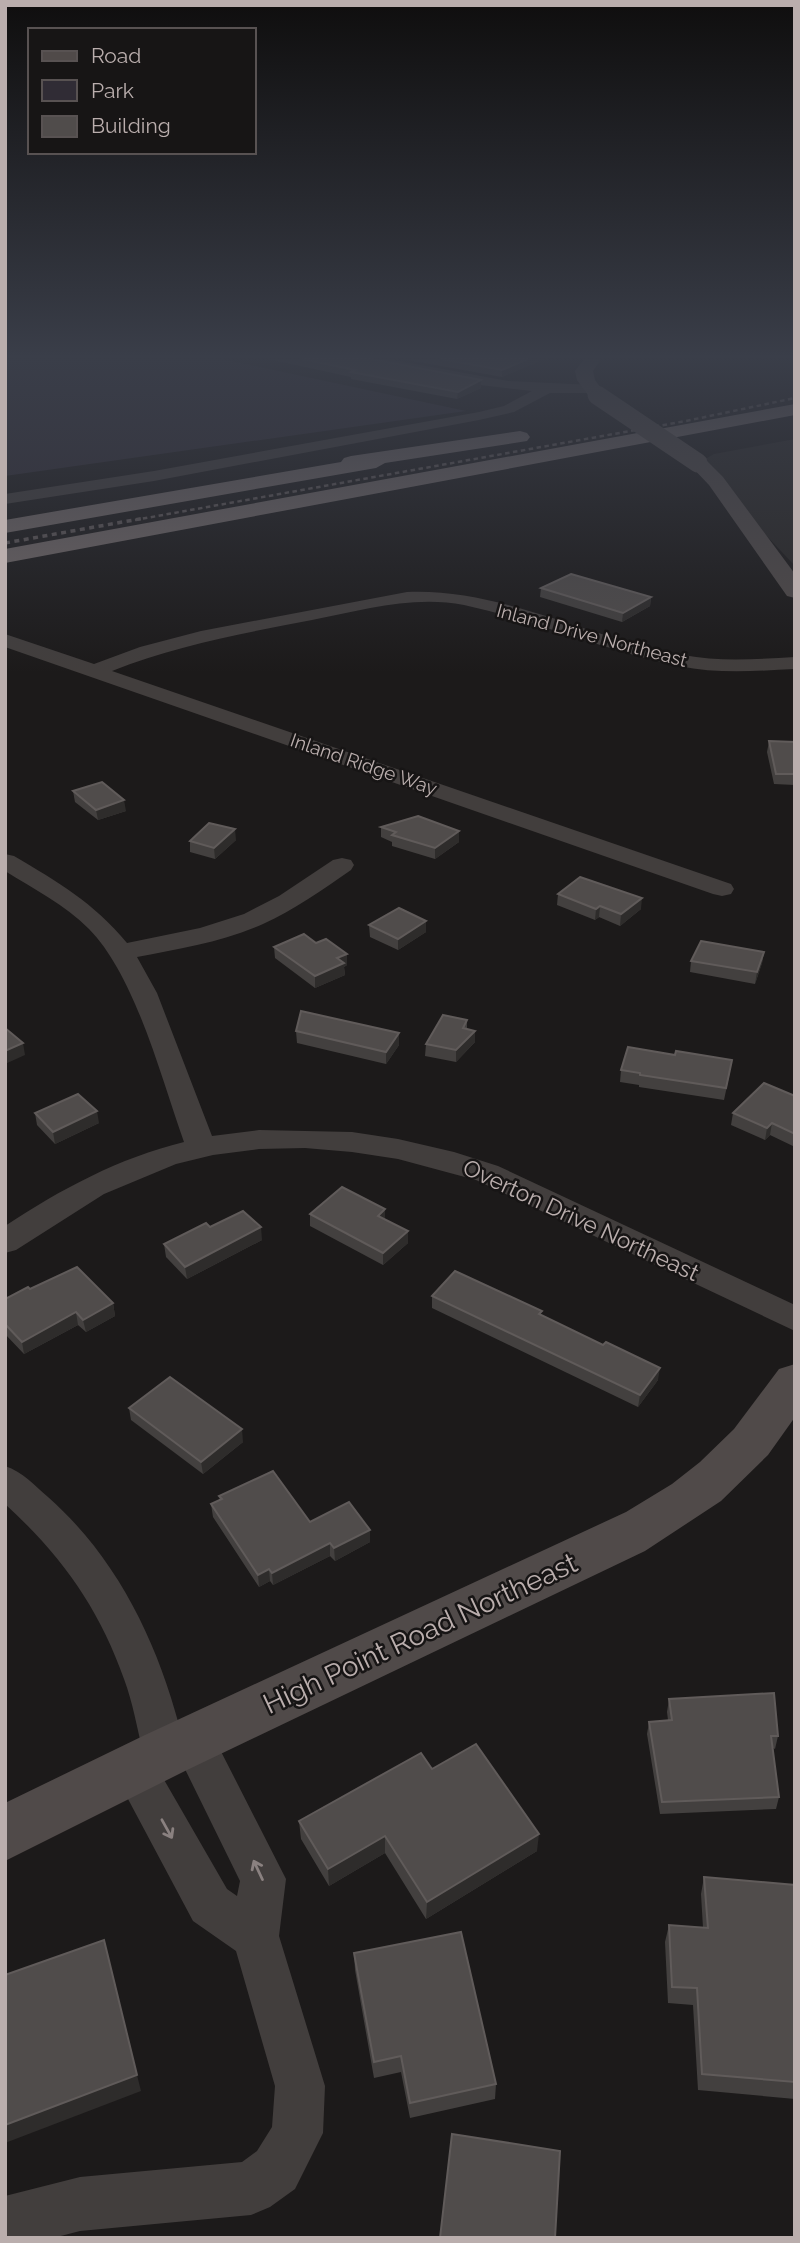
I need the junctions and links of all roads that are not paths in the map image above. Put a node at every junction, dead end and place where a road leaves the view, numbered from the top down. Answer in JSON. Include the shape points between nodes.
{"nodes":[{"id":1,"x":218,"y":464,"type":"edge"},
{"id":2,"x":346,"y":464,"type":"edge"},
{"id":3,"x":369,"y":464,"type":"edge"},
{"id":4,"x":507,"y":464,"type":"edge"},
{"id":5,"x":699,"y":464,"type":"edge"},
{"id":6,"x":5,"y":499,"type":"edge"},
{"id":7,"x":5,"y":516,"type":"edge"},
{"id":8,"x":232,"y":516,"type":"junction"},
{"id":9,"x":5,"y":527,"type":"edge"},
{"id":10,"x":5,"y":556,"type":"edge"},
{"id":11,"x":5,"y":567,"type":"edge"},
{"id":12,"x":795,"y":591,"type":"edge"},
{"id":13,"x":5,"y":640,"type":"edge"},
{"id":14,"x":795,"y":663,"type":"edge"},
{"id":15,"x":94,"y":671,"type":"junction"},
{"id":16,"x":5,"y":861,"type":"edge"},
{"id":17,"x":342,"y":865,"type":"dead end"},
{"id":18,"x":723,"y":888,"type":"dead end"},
{"id":19,"x":121,"y":952,"type":"junction"},
{"id":20,"x":202,"y":1149,"type":"junction"},
{"id":21,"x":5,"y":1242,"type":"edge"},
{"id":22,"x":795,"y":1319,"type":"edge"},
{"id":23,"x":795,"y":1381,"type":"edge"},
{"id":24,"x":5,"y":1481,"type":"edge"},
{"id":25,"x":164,"y":1754,"type":"junction"},
{"id":26,"x":5,"y":1833,"type":"edge"},
{"id":27,"x":255,"y":1936,"type":"junction"},
{"id":28,"x":5,"y":2223,"type":"edge"}],
"edges":[{"from":1,"to":6,"type":"street"},
{"from":2,"to":7,"type":"highway"},
{"from":3,"to":9,"type":"highway"},
{"from":4,"to":8,"type":"highway"},
{"from":5,"to":12,"type":"street","bridge":true},
{"from":8,"to":10,"type":"highway"},
{"from":8,"to":11,"type":"highway","via":[[176,533]]},
{"from":13,"to":15,"type":"street","name":"Inland Ridge Way"},
{"from":14,"to":15,"type":"street","name":"Inland Drive Northeast","via":[[736,666],[681,661],[433,589],[198,635]]},
{"from":15,"to":18,"type":"street","name":"Inland Ridge Way"},
{"from":16,"to":19,"type":"street","via":[[67,898],[98,924]]},
{"from":17,"to":19,"type":"street","via":[[288,902],[251,920],[194,938]]},
{"from":19,"to":20,"type":"street","via":[[144,993]]},
{"from":20,"to":21,"type":"street","name":"Overton Drive Northeast","via":[[124,1172],[68,1200]]},
{"from":20,"to":22,"type":"street","name":"Overton Drive Northeast","via":[[320,1139],[381,1144],[440,1157],[487,1173]]},
{"from":23,"to":25,"type":"street","name":"High Point Road Northeast","via":[[746,1448],[677,1508],[627,1536]]},
{"from":24,"to":25,"type":"street","via":[[56,1527],[90,1569],[123,1626],[146,1681]]},
{"from":25,"to":26,"type":"street","name":"High Point Road Northeast"},
{"from":25,"to":27,"type":"street","one_way":true,"via":[[210,1905]]},
{"from":27,"to":25,"type":"street","one_way":true,"via":[[263,1879]]},
{"from":27,"to":28,"type":"street","via":[[300,2086],[297,2133],[276,2170],[251,2188],[80,2204]]}]}
